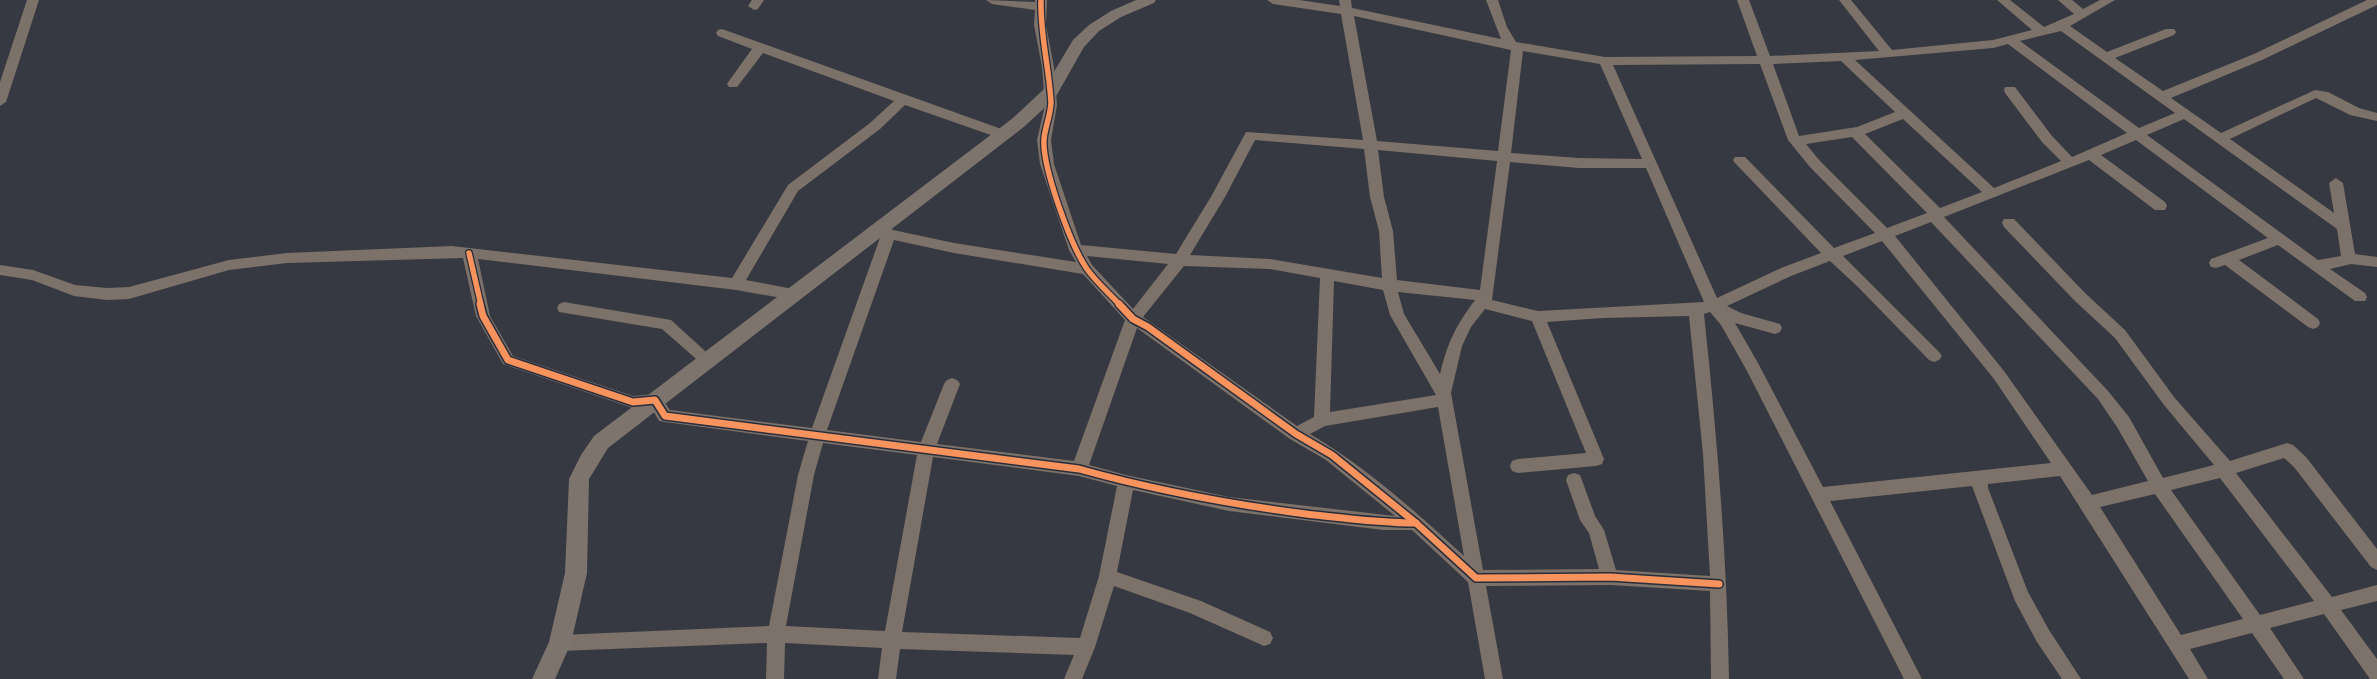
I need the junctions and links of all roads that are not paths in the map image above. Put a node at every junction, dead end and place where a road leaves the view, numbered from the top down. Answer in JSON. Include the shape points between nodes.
{"nodes":[{"id":1,"x":33,"y":0,"type":"edge"},
{"id":2,"x":992,"y":0,"type":"edge"},
{"id":3,"x":1149,"y":0,"type":"edge"},
{"id":4,"x":1273,"y":0,"type":"edge"},
{"id":5,"x":1492,"y":0,"type":"edge"},
{"id":6,"x":1742,"y":0,"type":"edge"},
{"id":7,"x":1845,"y":0,"type":"edge"},
{"id":8,"x":2003,"y":0,"type":"edge"},
{"id":9,"x":2064,"y":0,"type":"edge"},
{"id":10,"x":2109,"y":0,"type":"edge"},
{"id":11,"x":2377,"y":0,"type":"edge"},
{"id":12,"x":1041,"y":4,"type":"edge"},
{"id":13,"x":1347,"y":6,"type":"edge"},
{"id":14,"x":2082,"y":14,"type":"junction"},
{"id":15,"x":2061,"y":26,"type":"junction"},
{"id":16,"x":722,"y":32,"type":"dead end"},
{"id":17,"x":2042,"y":32,"type":"junction"},
{"id":18,"x":2170,"y":32,"type":"dead end"},
{"id":19,"x":2010,"y":40,"type":"junction"},
{"id":20,"x":1511,"y":44,"type":"junction"},
{"id":21,"x":760,"y":48,"type":"junction"},
{"id":22,"x":1889,"y":54,"type":"junction"},
{"id":23,"x":1844,"y":57,"type":"junction"},
{"id":24,"x":2105,"y":57,"type":"junction"},
{"id":25,"x":1765,"y":60,"type":"junction"},
{"id":26,"x":1605,"y":61,"type":"junction"},
{"id":27,"x":733,"y":84,"type":"dead end"},
{"id":28,"x":2010,"y":90,"type":"dead end"},
{"id":29,"x":1049,"y":94,"type":"junction"},
{"id":30,"x":2161,"y":97,"type":"junction"},
{"id":31,"x":903,"y":99,"type":"junction"},
{"id":32,"x":0,"y":102,"type":"edge"},
{"id":33,"x":1904,"y":113,"type":"junction"},
{"id":34,"x":2184,"y":114,"type":"junction"},
{"id":35,"x":2377,"y":118,"type":"edge"},
{"id":36,"x":1857,"y":132,"type":"junction"},
{"id":37,"x":1002,"y":134,"type":"junction"},
{"id":38,"x":2138,"y":134,"type":"junction"},
{"id":39,"x":2220,"y":139,"type":"junction"},
{"id":40,"x":1796,"y":141,"type":"junction"},
{"id":41,"x":1370,"y":145,"type":"junction"},
{"id":42,"x":2090,"y":154,"type":"junction"},
{"id":43,"x":1503,"y":158,"type":"junction"},
{"id":44,"x":1740,"y":160,"type":"dead end"},
{"id":45,"x":1651,"y":163,"type":"junction"},
{"id":46,"x":2070,"y":163,"type":"junction"},
{"id":47,"x":2336,"y":183,"type":"dead end"},
{"id":48,"x":1991,"y":193,"type":"junction"},
{"id":49,"x":2160,"y":206,"type":"dead end"},
{"id":50,"x":1937,"y":216,"type":"junction"},
{"id":51,"x":2009,"y":223,"type":"dead end"},
{"id":52,"x":2342,"y":225,"type":"junction"},
{"id":53,"x":885,"y":230,"type":"junction"},
{"id":54,"x":1884,"y":233,"type":"junction"},
{"id":55,"x":2279,"y":239,"type":"junction"},
{"id":56,"x":1076,"y":250,"type":"junction"},
{"id":57,"x":468,"y":253,"type":"junction"},
{"id":58,"x":1831,"y":254,"type":"junction"},
{"id":59,"x":2349,"y":259,"type":"junction"},
{"id":60,"x":1180,"y":260,"type":"junction"},
{"id":61,"x":2377,"y":262,"type":"edge"},
{"id":62,"x":2316,"y":266,"type":"junction"},
{"id":63,"x":1087,"y":269,"type":"junction"},
{"id":64,"x":0,"y":270,"type":"edge"},
{"id":65,"x":1327,"y":274,"type":"junction"},
{"id":66,"x":736,"y":284,"type":"junction"},
{"id":67,"x":1389,"y":285,"type":"junction"},
{"id":68,"x":793,"y":294,"type":"junction"},
{"id":69,"x":2360,"y":297,"type":"dead end"},
{"id":70,"x":1484,"y":299,"type":"junction"},
{"id":71,"x":1713,"y":306,"type":"junction"},
{"id":72,"x":564,"y":308,"type":"dead end"},
{"id":73,"x":1696,"y":310,"type":"junction"},
{"id":74,"x":1538,"y":317,"type":"junction"},
{"id":75,"x":1132,"y":319,"type":"junction"},
{"id":76,"x":2312,"y":323,"type":"dead end"},
{"id":77,"x":1775,"y":328,"type":"dead end"},
{"id":78,"x":1934,"y":356,"type":"dead end"},
{"id":79,"x":707,"y":360,"type":"junction"},
{"id":80,"x":952,"y":384,"type":"dead end"},
{"id":81,"x":1443,"y":397,"type":"junction"},
{"id":82,"x":655,"y":400,"type":"junction"},
{"id":83,"x":1322,"y":420,"type":"junction"},
{"id":84,"x":1296,"y":434,"type":"junction"},
{"id":85,"x":817,"y":437,"type":"junction"},
{"id":86,"x":926,"y":451,"type":"junction"},
{"id":87,"x":1518,"y":466,"type":"dead end"},
{"id":88,"x":1078,"y":469,"type":"junction"},
{"id":89,"x":2063,"y":469,"type":"junction"},
{"id":90,"x":2225,"y":469,"type":"junction"},
{"id":91,"x":1980,"y":479,"type":"junction"},
{"id":92,"x":1574,"y":480,"type":"dead end"},
{"id":93,"x":1126,"y":482,"type":"junction"},
{"id":94,"x":2159,"y":486,"type":"junction"},
{"id":95,"x":1819,"y":495,"type":"junction"},
{"id":96,"x":2088,"y":503,"type":"junction"},
{"id":97,"x":1416,"y":524,"type":"junction"},
{"id":98,"x":2377,"y":562,"type":"edge"},
{"id":99,"x":1108,"y":576,"type":"junction"},
{"id":100,"x":1610,"y":577,"type":"junction"},
{"id":101,"x":1476,"y":578,"type":"junction"},
{"id":102,"x":1719,"y":584,"type":"junction"},
{"id":103,"x":2377,"y":593,"type":"edge"},
{"id":104,"x":2329,"y":607,"type":"junction"},
{"id":105,"x":2257,"y":624,"type":"junction"},
{"id":106,"x":776,"y":634,"type":"junction"},
{"id":107,"x":1264,"y":638,"type":"dead end"},
{"id":108,"x":892,"y":640,"type":"junction"},
{"id":109,"x":560,"y":643,"type":"junction"},
{"id":110,"x":2177,"y":644,"type":"junction"},
{"id":111,"x":1086,"y":647,"type":"junction"},
{"id":112,"x":2377,"y":674,"type":"edge"},
{"id":113,"x":543,"y":679,"type":"edge"},
{"id":114,"x":775,"y":679,"type":"edge"},
{"id":115,"x":887,"y":679,"type":"edge"},
{"id":116,"x":1073,"y":679,"type":"edge"},
{"id":117,"x":1494,"y":679,"type":"edge"},
{"id":118,"x":1720,"y":679,"type":"edge"},
{"id":119,"x":1913,"y":679,"type":"edge"},
{"id":120,"x":2072,"y":679,"type":"edge"},
{"id":121,"x":2199,"y":679,"type":"edge"},
{"id":122,"x":2295,"y":679,"type":"edge"}],
"edges":[{"from":1,"to":32,"type":"street"},
{"from":2,"to":12,"type":"street"},
{"from":3,"to":29,"type":"main road","via":[[1094,28],[1078,44]]},
{"from":4,"to":13,"type":"street"},
{"from":5,"to":20,"type":"street","via":[[1498,21]]},
{"from":6,"to":25,"type":"street"},
{"from":7,"to":22,"type":"street"},
{"from":8,"to":17,"type":"street"},
{"from":9,"to":14,"type":"street"},
{"from":10,"to":14,"type":"street"},
{"from":11,"to":30,"type":"street","via":[[2258,57]]},
{"from":12,"to":29,"type":"street"},
{"from":13,"to":20,"type":"street"},
{"from":13,"to":41,"type":"street"},
{"from":14,"to":15,"type":"street"},
{"from":15,"to":17,"type":"street"},
{"from":15,"to":24,"type":"street"},
{"from":16,"to":21,"type":"street"},
{"from":17,"to":19,"type":"street"},
{"from":18,"to":24,"type":"street"},
{"from":19,"to":22,"type":"street"},
{"from":19,"to":38,"type":"street"},
{"from":20,"to":26,"type":"street"},
{"from":20,"to":43,"type":"street","via":[[1517,49]]},
{"from":21,"to":27,"type":"street"},
{"from":21,"to":31,"type":"street"},
{"from":22,"to":23,"type":"street"},
{"from":23,"to":25,"type":"street"},
{"from":23,"to":33,"type":"street"},
{"from":24,"to":30,"type":"street"},
{"from":25,"to":26,"type":"street"},
{"from":25,"to":40,"type":"street"},
{"from":26,"to":45,"type":"street"},
{"from":28,"to":46,"type":"street","via":[[2047,139]]},
{"from":29,"to":37,"type":"main road"},
{"from":29,"to":56,"type":"street","via":[[1051,105],[1044,140],[1047,164]]},
{"from":30,"to":34,"type":"street"},
{"from":31,"to":37,"type":"street"},
{"from":31,"to":66,"type":"street","via":[[875,126],[793,188]]},
{"from":33,"to":36,"type":"street"},
{"from":33,"to":48,"type":"street"},
{"from":34,"to":38,"type":"street"},
{"from":34,"to":39,"type":"street"},
{"from":35,"to":39,"type":"street","via":[[2315,94]]},
{"from":36,"to":40,"type":"street"},
{"from":36,"to":50,"type":"street"},
{"from":37,"to":53,"type":"main road"},
{"from":38,"to":42,"type":"street"},
{"from":38,"to":55,"type":"street"},
{"from":39,"to":52,"type":"street"},
{"from":40,"to":54,"type":"street"},
{"from":41,"to":43,"type":"street"},
{"from":41,"to":60,"type":"street","via":[[1251,135]]},
{"from":41,"to":67,"type":"street","via":[[1377,197],[1386,231]]},
{"from":42,"to":46,"type":"street"},
{"from":42,"to":49,"type":"street"},
{"from":43,"to":45,"type":"street","via":[[1634,165]]},
{"from":43,"to":70,"type":"street"},
{"from":44,"to":58,"type":"street"},
{"from":45,"to":71,"type":"street"},
{"from":46,"to":48,"type":"street"},
{"from":47,"to":52,"type":"street"},
{"from":48,"to":50,"type":"street"},
{"from":50,"to":54,"type":"street"},
{"from":50,"to":94,"type":"street","via":[[2103,395],[2123,422]]},
{"from":51,"to":90,"type":"street","via":[[2120,334],[2187,425]]},
{"from":52,"to":59,"type":"street"},
{"from":53,"to":63,"type":"street","via":[[954,248]]},
{"from":53,"to":68,"type":"main road"},
{"from":53,"to":85,"type":"street"},
{"from":54,"to":58,"type":"street"},
{"from":54,"to":89,"type":"street","via":[[1998,375]]},
{"from":55,"to":62,"type":"street"},
{"from":55,"to":76,"type":"street","via":[[2221,261]]},
{"from":56,"to":60,"type":"street"},
{"from":56,"to":63,"type":"street"},
{"from":57,"to":64,"type":"street","via":[[388,252],[287,258],[229,265],[129,293],[107,294],[74,290],[33,275]]},
{"from":57,"to":66,"type":"street"},
{"from":57,"to":82,"type":"street","via":[[483,316],[508,360],[633,402]]},
{"from":58,"to":71,"type":"street"},
{"from":58,"to":78,"type":"street"},
{"from":59,"to":61,"type":"street"},
{"from":59,"to":62,"type":"street"},
{"from":60,"to":65,"type":"street","via":[[1270,264]]},
{"from":60,"to":75,"type":"street"},
{"from":62,"to":69,"type":"street"},
{"from":63,"to":75,"type":"street"},
{"from":65,"to":67,"type":"street"},
{"from":65,"to":83,"type":"street"},
{"from":66,"to":68,"type":"street"},
{"from":67,"to":70,"type":"street"},
{"from":67,"to":81,"type":"street","via":[[1397,315]]},
{"from":68,"to":79,"type":"main road"},
{"from":70,"to":74,"type":"street"},
{"from":70,"to":81,"type":"street","via":[[1454,346]]},
{"from":71,"to":73,"type":"street"},
{"from":71,"to":77,"type":"street","via":[[1737,318]]},
{"from":71,"to":95,"type":"street","via":[[1753,366]]},
{"from":72,"to":79,"type":"street","via":[[666,324]]},
{"from":73,"to":74,"type":"street"},
{"from":73,"to":102,"type":"street","via":[[1711,454]]},
{"from":74,"to":87,"type":"street","via":[[1596,459]]},
{"from":75,"to":84,"type":"street","via":[[1148,326]]},
{"from":75,"to":88,"type":"street"},
{"from":79,"to":82,"type":"main road"},
{"from":80,"to":86,"type":"street"},
{"from":81,"to":83,"type":"street"},
{"from":81,"to":101,"type":"street"},
{"from":82,"to":85,"type":"street","via":[[665,416]]},
{"from":82,"to":109,"type":"main road","via":[[601,442],[580,479],[576,573]]},
{"from":83,"to":84,"type":"street"},
{"from":84,"to":97,"type":"street","via":[[1332,455]]},
{"from":85,"to":86,"type":"street"},
{"from":85,"to":106,"type":"street","via":[[806,475]]},
{"from":86,"to":88,"type":"street"},
{"from":86,"to":108,"type":"street"},
{"from":88,"to":93,"type":"street"},
{"from":89,"to":91,"type":"street"},
{"from":89,"to":96,"type":"street"},
{"from":90,"to":94,"type":"street"},
{"from":90,"to":98,"type":"street","via":[[2287,450],[2300,462]]},
{"from":90,"to":104,"type":"street"},
{"from":91,"to":95,"type":"street"},
{"from":91,"to":120,"type":"street","via":[[1980,488],[2021,595]]},
{"from":92,"to":100,"type":"street","via":[[1588,520],[1596,530]]},
{"from":93,"to":97,"type":"street","via":[[1176,490],[1229,504],[1383,523]]},
{"from":93,"to":99,"type":"street"},
{"from":94,"to":96,"type":"street"},
{"from":94,"to":105,"type":"street"},
{"from":95,"to":119,"type":"street"},
{"from":96,"to":110,"type":"street"},
{"from":97,"to":101,"type":"street"},
{"from":99,"to":107,"type":"street","via":[[1195,607]]},
{"from":99,"to":111,"type":"street"},
{"from":100,"to":101,"type":"street"},
{"from":100,"to":102,"type":"street"},
{"from":101,"to":117,"type":"street"},
{"from":102,"to":118,"type":"street"},
{"from":103,"to":104,"type":"street"},
{"from":104,"to":105,"type":"street"},
{"from":104,"to":112,"type":"street"},
{"from":105,"to":110,"type":"street"},
{"from":105,"to":122,"type":"street"},
{"from":106,"to":108,"type":"street"},
{"from":106,"to":109,"type":"street"},
{"from":106,"to":114,"type":"street"},
{"from":108,"to":111,"type":"street"},
{"from":108,"to":115,"type":"street"},
{"from":109,"to":113,"type":"main road"},
{"from":110,"to":121,"type":"street"},
{"from":111,"to":116,"type":"street"}]}
